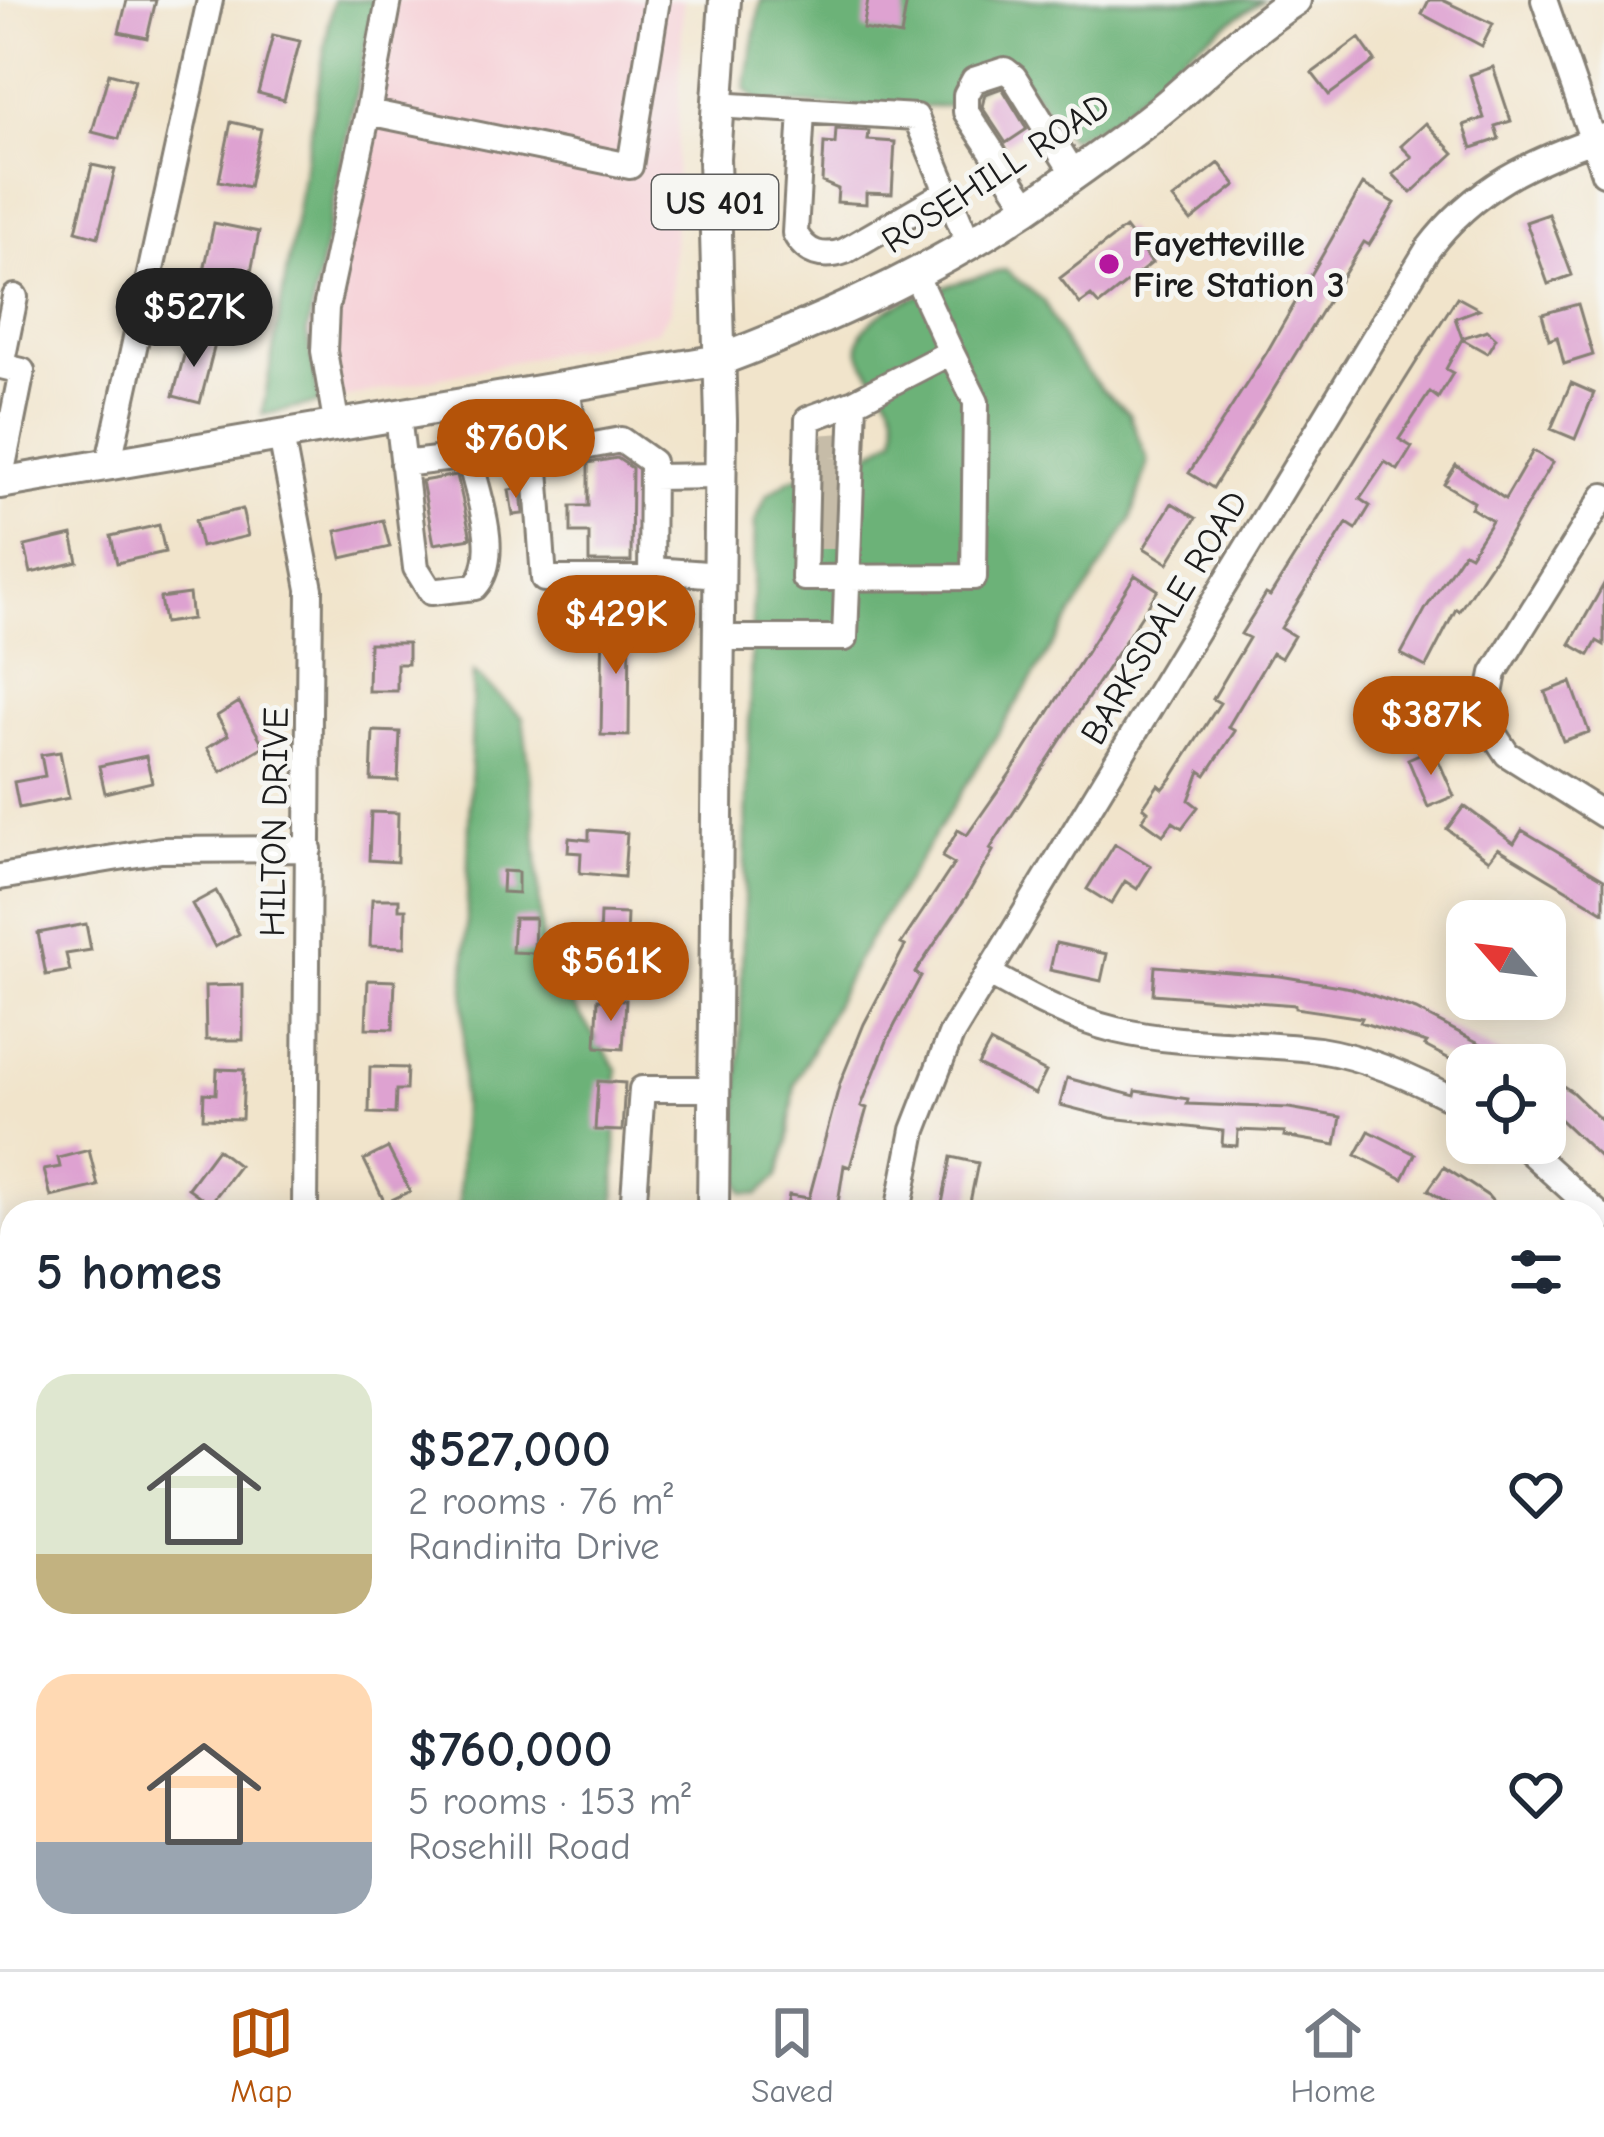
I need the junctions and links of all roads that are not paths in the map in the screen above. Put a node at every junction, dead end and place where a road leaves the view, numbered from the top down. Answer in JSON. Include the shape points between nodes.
{"nodes":[{"id":1,"x":211,"y":0,"type":"edge"},
{"id":2,"x":389,"y":0,"type":"edge"},
{"id":3,"x":657,"y":0,"type":"edge"},
{"id":4,"x":725,"y":0,"type":"edge"},
{"id":5,"x":1295,"y":0,"type":"edge"},
{"id":6,"x":1544,"y":0,"type":"edge"},
{"id":7,"x":716,"y":105,"type":"junction"},
{"id":8,"x":802,"y":111,"type":"junction"},
{"id":9,"x":368,"y":112,"type":"junction"},
{"id":10,"x":1598,"y":138,"type":"edge"},
{"id":11,"x":1604,"y":173,"type":"edge"},
{"id":12,"x":1074,"y":174,"type":"junction"},
{"id":13,"x":947,"y":192,"type":"junction"},
{"id":14,"x":1028,"y":206,"type":"junction"},
{"id":15,"x":969,"y":244,"type":"junction"},
{"id":16,"x":915,"y":274,"type":"junction"},
{"id":17,"x":15,"y":297,"type":"dead end"},
{"id":18,"x":951,"y":352,"type":"junction"},
{"id":19,"x":720,"y":360,"type":"junction"},
{"id":20,"x":567,"y":387,"type":"junction"},
{"id":21,"x":511,"y":397,"type":"junction"},
{"id":22,"x":854,"y":402,"type":"junction"},
{"id":23,"x":398,"y":416,"type":"junction"},
{"id":24,"x":337,"y":427,"type":"junction"},
{"id":25,"x":280,"y":436,"type":"junction"},
{"id":26,"x":576,"y":448,"type":"junction"},
{"id":27,"x":535,"y":456,"type":"junction"},
{"id":28,"x":404,"y":464,"type":"junction"},
{"id":29,"x":108,"y":466,"type":"junction"},
{"id":30,"x":721,"y":476,"type":"junction"},
{"id":31,"x":652,"y":477,"type":"junction"},
{"id":32,"x":0,"y":482,"type":"edge"},
{"id":33,"x":829,"y":492,"type":"junction"},
{"id":34,"x":1604,"y":496,"type":"edge"},
{"id":35,"x":653,"y":570,"type":"junction"},
{"id":36,"x":720,"y":575,"type":"junction"},
{"id":37,"x":850,"y":580,"type":"junction"},
{"id":38,"x":719,"y":638,"type":"junction"},
{"id":39,"x":1604,"y":815,"type":"edge"},
{"id":40,"x":309,"y":849,"type":"junction"},
{"id":41,"x":0,"y":877,"type":"edge"},
{"id":42,"x":988,"y":973,"type":"junction"},
{"id":43,"x":715,"y":1089,"type":"junction"},
{"id":44,"x":1446,"y":1097,"type":"edge"},
{"id":45,"x":1543,"y":1164,"type":"edge"},
{"id":46,"x":305,"y":1200,"type":"edge"},
{"id":47,"x":634,"y":1200,"type":"edge"},
{"id":48,"x":713,"y":1200,"type":"edge"},
{"id":49,"x":900,"y":1200,"type":"edge"},
{"id":50,"x":1583,"y":1200,"type":"edge"}],
"edges":[{"from":1,"to":29,"type":"street"},
{"from":2,"to":9,"type":"street"},
{"from":3,"to":9,"type":"street","via":[[630,166]]},
{"from":4,"to":7,"type":"main road","number":"US 401"},
{"from":5,"to":12,"type":"main road","name":"ROSEHILL ROAD"},
{"from":6,"to":10,"type":"street"},
{"from":7,"to":8,"type":"street"},
{"from":7,"to":19,"type":"main road","number":"US 401"},
{"from":8,"to":13,"type":"street","via":[[916,117]]},
{"from":8,"to":13,"type":"street","via":[[795,233],[809,250],[845,251]]},
{"from":9,"to":24,"type":"street","via":[[326,308]]},
{"from":10,"to":11,"type":"street"},
{"from":10,"to":42,"type":"street","name":"BARKSDALE ROAD","via":[[1489,186],[1428,249]]},
{"from":12,"to":14,"type":"main road","name":"ROSEHILL ROAD"},
{"from":12,"to":14,"type":"street","via":[[1014,77],[1005,70],[974,80],[966,112]]},
{"from":13,"to":15,"type":"street"},
{"from":14,"to":15,"type":"main road","name":"ROSEHILL ROAD"},
{"from":15,"to":16,"type":"main road","name":"ROSEHILL ROAD"},
{"from":16,"to":18,"type":"street"},
{"from":16,"to":19,"type":"main road","name":"ROSEHILL ROAD"},
{"from":17,"to":32,"type":"street","via":[[1,366],[22,371]]},
{"from":18,"to":22,"type":"street"},
{"from":18,"to":37,"type":"street","via":[[976,402],[974,577]]},
{"from":19,"to":20,"type":"main road","name":"ROSEHILL ROAD"},
{"from":19,"to":30,"type":"main road","number":"US 401"},
{"from":20,"to":21,"type":"main road","name":"ROSEHILL ROAD"},
{"from":20,"to":26,"type":"street"},
{"from":21,"to":23,"type":"main road","name":"ROSEHILL ROAD"},
{"from":21,"to":27,"type":"street","via":[[521,458]]},
{"from":22,"to":33,"type":"street"},
{"from":22,"to":33,"type":"street","via":[[808,419]]},
{"from":23,"to":24,"type":"main road","name":"ROSEHILL ROAD"},
{"from":23,"to":28,"type":"street"},
{"from":24,"to":25,"type":"main road","name":"ROSEHILL ROAD"},
{"from":25,"to":29,"type":"main road","name":"ROSEHILL ROAD"},
{"from":25,"to":40,"type":"street","name":"HILTON DRIVE","via":[[310,589]]},
{"from":26,"to":27,"type":"street"},
{"from":26,"to":31,"type":"street","via":[[621,440],[652,462]]},
{"from":27,"to":35,"type":"street","via":[[544,579],[651,579]]},
{"from":28,"to":28,"type":"street","via":[[416,568],[426,588],[475,587],[487,565],[486,533],[469,456]]},
{"from":29,"to":32,"type":"main road","name":"ROSEHILL ROAD"},
{"from":30,"to":31,"type":"street"},
{"from":30,"to":36,"type":"main road","number":"US 401"},
{"from":31,"to":35,"type":"street"},
{"from":33,"to":37,"type":"street"},
{"from":33,"to":37,"type":"street","via":[[804,578]]},
{"from":34,"to":39,"type":"street","via":[[1494,673],[1487,709],[1508,754]]},
{"from":35,"to":36,"type":"street"},
{"from":36,"to":38,"type":"main road","number":"US 401"},
{"from":37,"to":38,"type":"street","via":[[845,638]]},
{"from":38,"to":43,"type":"main road","number":"US 401"},
{"from":40,"to":41,"type":"street","via":[[161,850]]},
{"from":40,"to":46,"type":"street","name":"HILTON DRIVE"},
{"from":42,"to":44,"type":"street","via":[[1112,1029],[1177,1042],[1323,1051]]},
{"from":42,"to":49,"type":"street","name":"BARKSDALE ROAD","via":[[930,1082]]},
{"from":43,"to":47,"type":"street","via":[[642,1089]]},
{"from":43,"to":48,"type":"main road","number":"US 401"},
{"from":45,"to":50,"type":"street"}]}
